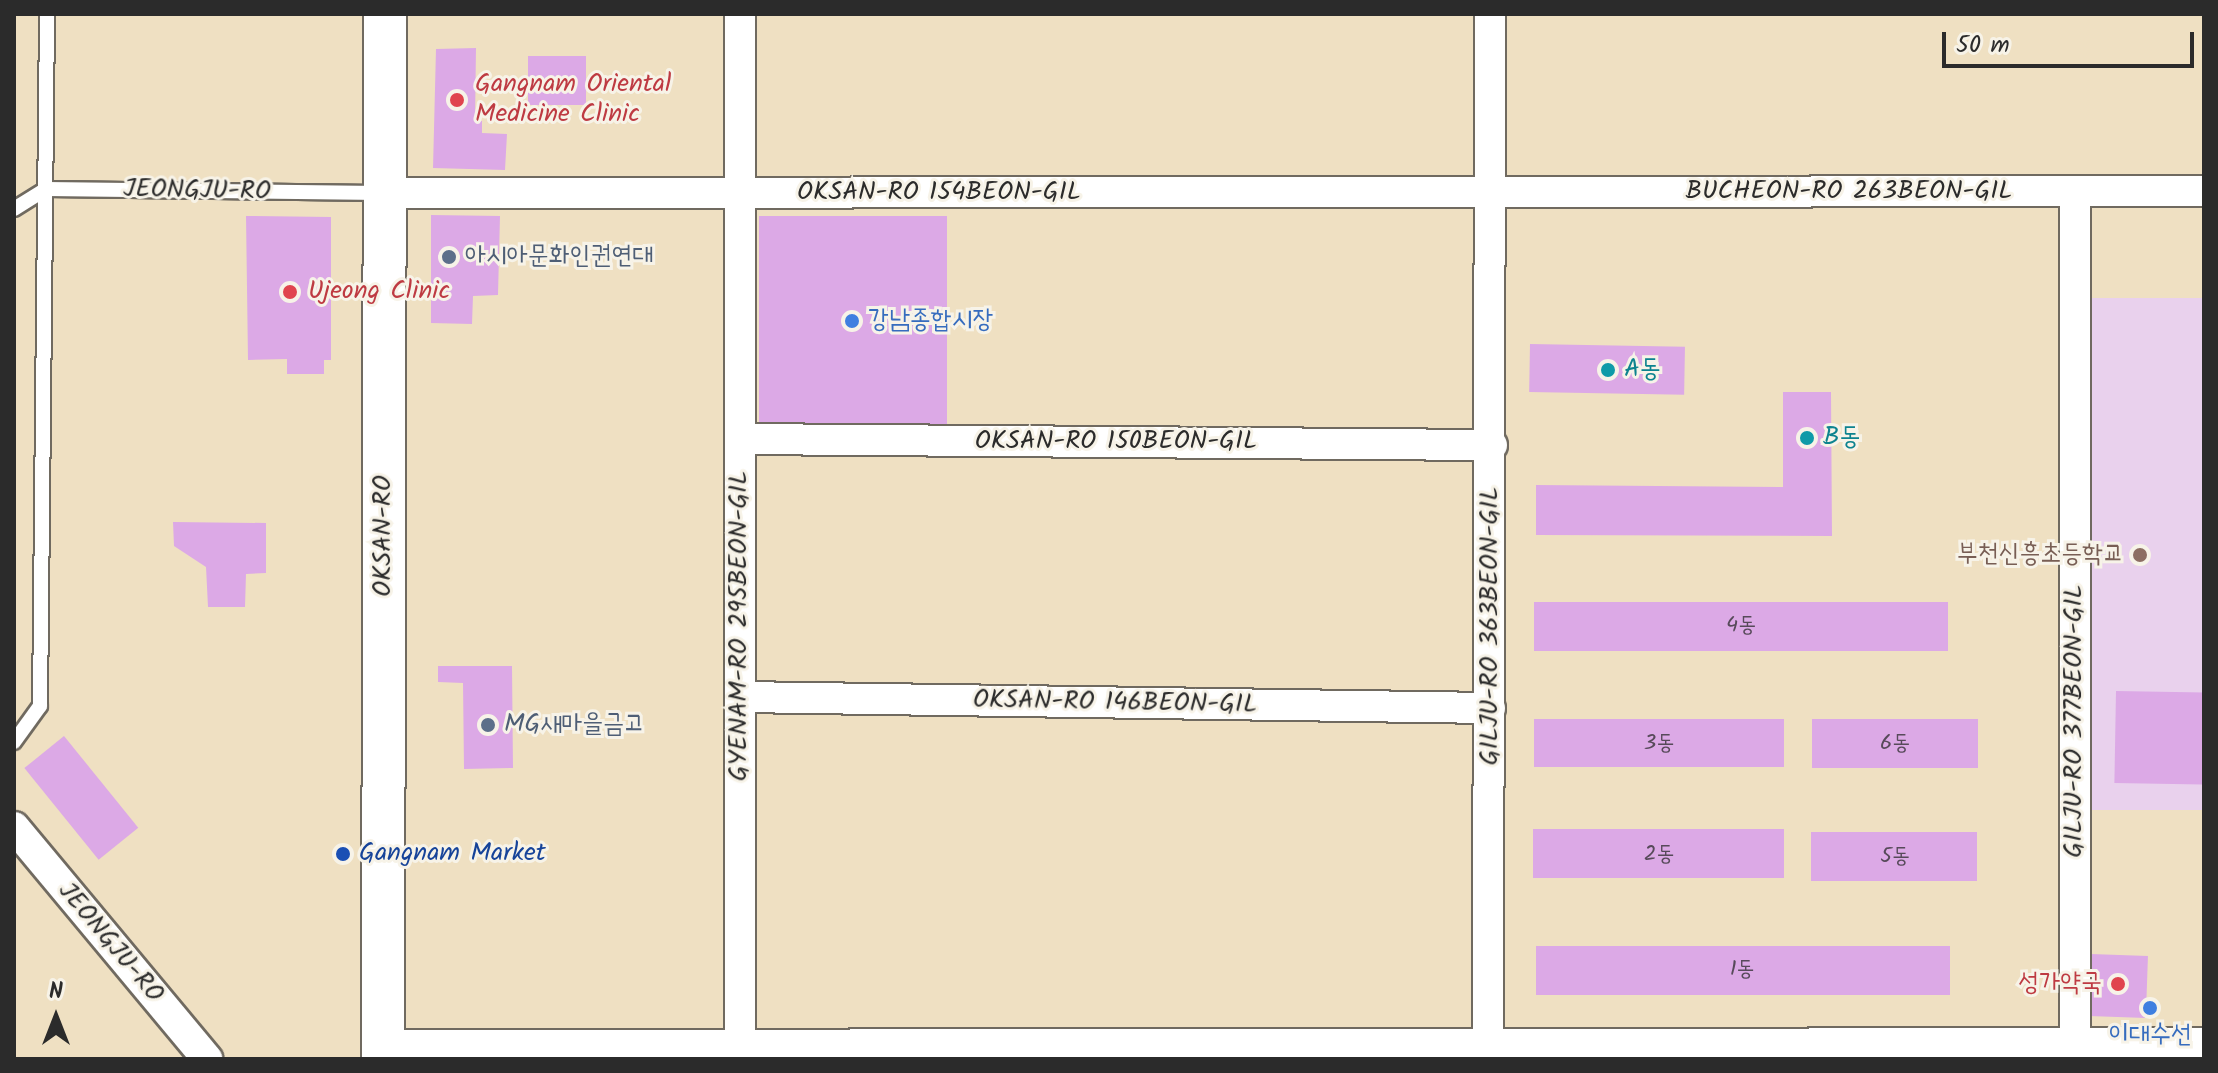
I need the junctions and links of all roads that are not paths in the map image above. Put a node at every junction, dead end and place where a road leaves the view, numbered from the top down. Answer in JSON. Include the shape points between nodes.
{"nodes":[{"id":1,"x":47,"y":14,"type":"edge"},
{"id":2,"x":385,"y":14,"type":"edge"},
{"id":3,"x":740,"y":14,"type":"edge"},
{"id":4,"x":1490,"y":14,"type":"edge"},
{"id":5,"x":46,"y":189,"type":"junction"},
{"id":6,"x":2204,"y":191,"type":"edge"},
{"id":7,"x":1494,"y":192,"type":"junction"},
{"id":8,"x":2075,"y":192,"type":"junction"},
{"id":9,"x":385,"y":193,"type":"junction"},
{"id":10,"x":740,"y":193,"type":"junction"},
{"id":11,"x":14,"y":209,"type":"edge"},
{"id":12,"x":740,"y":439,"type":"junction"},
{"id":13,"x":1492,"y":445,"type":"junction"},
{"id":14,"x":740,"y":697,"type":"junction"},
{"id":15,"x":1490,"y":708,"type":"junction"},
{"id":16,"x":14,"y":742,"type":"edge"},
{"id":17,"x":14,"y":827,"type":"edge"},
{"id":18,"x":2204,"y":1043,"type":"edge"},
{"id":19,"x":1488,"y":1051,"type":"edge"},
{"id":20,"x":2075,"y":1051,"type":"edge"},
{"id":21,"x":383,"y":1052,"type":"edge"},
{"id":22,"x":740,"y":1052,"type":"edge"},
{"id":23,"x":207,"y":1059,"type":"edge"}],
"edges":[{"from":1,"to":5,"type":"lane"},
{"from":2,"to":9,"type":"street","name":"OKSAN-RO"},
{"from":3,"to":10,"type":"street","name":"GYENAM-RO 295BEON-GIL"},
{"from":4,"to":7,"type":"street","name":"GILJU-RO 363BEON-GIL"},
{"from":5,"to":9,"type":"lane","name":"JEONGJU-RO"},
{"from":5,"to":11,"type":"lane"},
{"from":5,"to":16,"type":"lane","via":[[40,706]]},
{"from":6,"to":8,"type":"street","name":"BUCHEON-RO 263BEON-GIL"},
{"from":7,"to":8,"type":"street","name":"BUCHEON-RO 263BEON-GIL"},
{"from":7,"to":10,"type":"street","name":"OKSAN-RO 154BEON-GIL"},
{"from":7,"to":13,"type":"street","name":"GILJU-RO 363BEON-GIL"},
{"from":8,"to":20,"type":"street","name":"GILJU-RO 377BEON-GIL"},
{"from":9,"to":10,"type":"street","name":"OKSAN-RO 154BEON-GIL"},
{"from":9,"to":21,"type":"street","name":"OKSAN-RO"},
{"from":10,"to":12,"type":"street","name":"GYENAM-RO 295BEON-GIL"},
{"from":12,"to":13,"type":"street","name":"OKSAN-RO 150BEON-GIL"},
{"from":12,"to":14,"type":"street","name":"GYENAM-RO 295BEON-GIL"},
{"from":13,"to":15,"type":"street","name":"GILJU-RO 363BEON-GIL"},
{"from":14,"to":15,"type":"street","name":"OKSAN-RO 146BEON-GIL"},
{"from":14,"to":22,"type":"street","name":"GYENAM-RO 295BEON-GIL"},
{"from":15,"to":19,"type":"street","name":"GILJU-RO 363BEON-GIL"},
{"from":17,"to":23,"type":"street","name":"JEONGJU-RO"},
{"from":18,"to":20,"type":"street"},
{"from":19,"to":20,"type":"street"},
{"from":19,"to":22,"type":"street"},
{"from":21,"to":22,"type":"street"}]}
